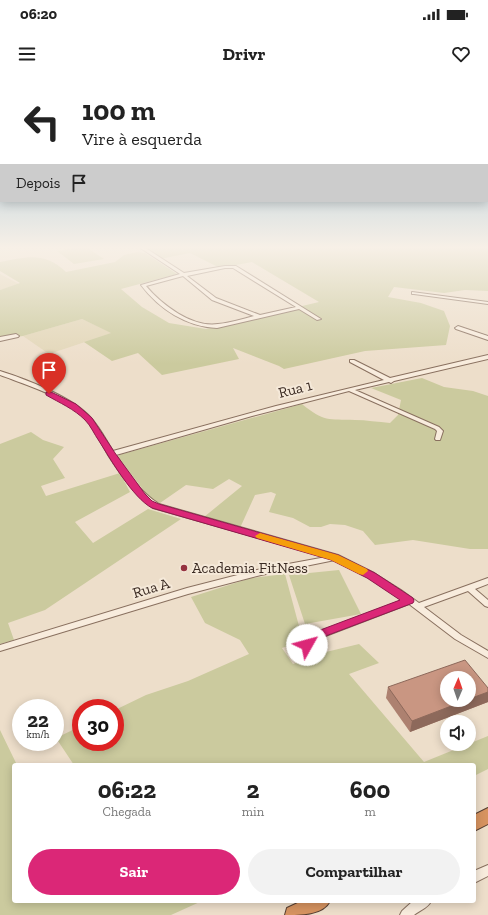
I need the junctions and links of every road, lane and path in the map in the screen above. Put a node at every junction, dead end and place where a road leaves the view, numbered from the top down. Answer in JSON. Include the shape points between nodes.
{"nodes":[{"id":1,"x":144,"y":286,"type":"edge"},
{"id":2,"x":197,"y":286,"type":"edge"},
{"id":3,"x":265,"y":286,"type":"edge"},
{"id":4,"x":414,"y":294,"type":"dead end"},
{"id":5,"x":488,"y":303,"type":"edge"},
{"id":6,"x":300,"y":307,"type":"junction"},
{"id":7,"x":259,"y":316,"type":"junction"},
{"id":8,"x":319,"y":319,"type":"dead end"},
{"id":9,"x":458,"y":328,"type":"dead end"},
{"id":10,"x":16,"y":336,"type":"dead end"},
{"id":11,"x":488,"y":338,"type":"edge"},
{"id":12,"x":0,"y":339,"type":"edge"},
{"id":13,"x":488,"y":357,"type":"edge"},
{"id":14,"x":352,"y":361,"type":"dead end"},
{"id":15,"x":0,"y":373,"type":"edge"},
{"id":16,"x":391,"y":381,"type":"junction"},
{"id":17,"x":349,"y":389,"type":"junction"},
{"id":18,"x":438,"y":439,"type":"dead end"},
{"id":19,"x":111,"y":454,"type":"junction"},
{"id":20,"x":335,"y":557,"type":"junction"},
{"id":21,"x":488,"y":581,"type":"edge"},
{"id":22,"x":469,"y":588,"type":"junction"},
{"id":23,"x":409,"y":601,"type":"junction"},
{"id":24,"x":488,"y":604,"type":"edge"},
{"id":25,"x":417,"y":607,"type":"junction"},
{"id":26,"x":319,"y":635,"type":"dead end"},
{"id":27,"x":0,"y":648,"type":"edge"},
{"id":28,"x":488,"y":655,"type":"edge"},
{"id":29,"x":488,"y":816,"type":"edge"},
{"id":30,"x":476,"y":822,"type":"edge"},
{"id":31,"x":488,"y":870,"type":"edge"},
{"id":32,"x":476,"y":876,"type":"edge"},
{"id":33,"x":317,"y":903,"type":"edge"},
{"id":34,"x":421,"y":903,"type":"edge"},
{"id":35,"x":294,"y":915,"type":"edge"},
{"id":36,"x":406,"y":915,"type":"edge"}],
"edges":[{"from":1,"to":7,"type":"street","via":[[171,311],[204,325],[217,326]]},
{"from":2,"to":7,"type":"street","via":[[214,299]]},
{"from":3,"to":6,"type":"street"},
{"from":4,"to":5,"type":"street"},
{"from":6,"to":7,"type":"street"},
{"from":6,"to":8,"type":"street"},
{"from":9,"to":11,"type":"street"},
{"from":10,"to":12,"type":"street"},
{"from":13,"to":16,"type":"street","name":"Rua 1"},
{"from":14,"to":16,"type":"street"},
{"from":15,"to":19,"type":"street","via":[[82,412]]},
{"from":16,"to":17,"type":"street","name":"Rua 1"},
{"from":17,"to":18,"type":"street","via":[[439,429]]},
{"from":17,"to":19,"type":"street","name":"Rua 1","via":[[242,416]]},
{"from":19,"to":20,"type":"street","via":[[141,496],[149,503]]},
{"from":20,"to":23,"type":"street","via":[[371,575]]},
{"from":20,"to":27,"type":"street","name":"Rua A","via":[[187,591]]},
{"from":21,"to":22,"type":"street"},
{"from":22,"to":24,"type":"street"},
{"from":22,"to":25,"type":"street"},
{"from":23,"to":25,"type":"street"},
{"from":23,"to":26,"type":"street"},
{"from":25,"to":28,"type":"street"},
{"from":29,"to":30,"type":"highway"},
{"from":31,"to":32,"type":"street"},
{"from":33,"to":35,"type":"highway"},
{"from":34,"to":36,"type":"street"}]}
